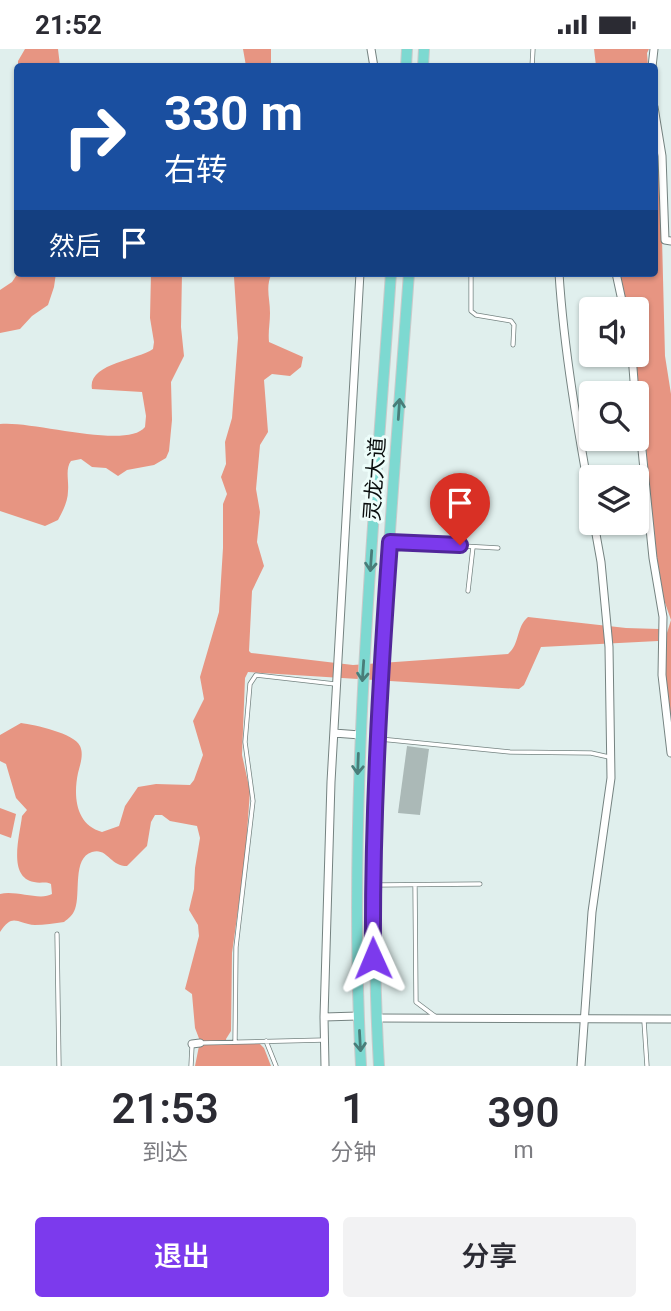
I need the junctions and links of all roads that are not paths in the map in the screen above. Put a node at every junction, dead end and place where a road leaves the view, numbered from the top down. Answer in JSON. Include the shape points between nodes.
{"nodes":[{"id":1,"x":658,"y":132,"type":"edge"},
{"id":2,"x":671,"y":241,"type":"edge"},
{"id":3,"x":360,"y":277,"type":"edge"},
{"id":4,"x":391,"y":277,"type":"edge"},
{"id":5,"x":409,"y":277,"type":"edge"},
{"id":6,"x":471,"y":277,"type":"edge"},
{"id":7,"x":559,"y":277,"type":"edge"},
{"id":8,"x":617,"y":277,"type":"edge"},
{"id":9,"x":621,"y":297,"type":"edge"},
{"id":10,"x":513,"y":345,"type":"dead end"},
{"id":11,"x":642,"y":451,"type":"edge"},
{"id":12,"x":584,"y":465,"type":"edge"},
{"id":13,"x":596,"y":535,"type":"edge"},
{"id":14,"x":390,"y":542,"type":"junction"},
{"id":15,"x":473,"y":547,"type":"junction"},
{"id":16,"x":498,"y":548,"type":"dead end"},
{"id":17,"x":468,"y":591,"type":"dead end"},
{"id":18,"x":667,"y":617,"type":"edge"},
{"id":19,"x":337,"y":682,"type":"junction"},
{"id":20,"x":334,"y":733,"type":"junction"},
{"id":21,"x":360,"y":735,"type":"junction"},
{"id":22,"x":377,"y":739,"type":"junction"},
{"id":23,"x":671,"y":753,"type":"edge"},
{"id":24,"x":611,"y":758,"type":"junction"},
{"id":25,"x":480,"y":884,"type":"dead end"},
{"id":26,"x":373,"y":885,"type":"junction"},
{"id":27,"x":415,"y":886,"type":"junction"},
{"id":28,"x":57,"y":934,"type":"dead end"},
{"id":29,"x":358,"y":1016,"type":"junction"},
{"id":30,"x":324,"y":1017,"type":"junction"},
{"id":31,"x":376,"y":1018,"type":"junction"},
{"id":32,"x":437,"y":1018,"type":"junction"},
{"id":33,"x":585,"y":1018,"type":"junction"},
{"id":34,"x":644,"y":1019,"type":"junction"},
{"id":35,"x":671,"y":1019,"type":"edge"},
{"id":36,"x":325,"y":1040,"type":"junction"},
{"id":37,"x":266,"y":1041,"type":"junction"},
{"id":38,"x":235,"y":1042,"type":"junction"},
{"id":39,"x":59,"y":1066,"type":"edge"},
{"id":40,"x":191,"y":1066,"type":"edge"},
{"id":41,"x":276,"y":1066,"type":"edge"},
{"id":42,"x":325,"y":1066,"type":"edge"},
{"id":43,"x":361,"y":1066,"type":"edge"},
{"id":44,"x":379,"y":1066,"type":"edge"},
{"id":45,"x":581,"y":1066,"type":"edge"},
{"id":46,"x":646,"y":1066,"type":"edge"}],
"edges":[{"from":1,"to":2,"type":"street","via":[[666,240]]},
{"from":3,"to":19,"type":"street"},
{"from":4,"to":21,"type":"main road","name":"灵龙大道","one_way":true},
{"from":14,"to":5,"type":"main road","name":"灵龙大道","one_way":true},
{"from":6,"to":10,"type":"lane","via":[[471,311],[511,321]]},
{"from":7,"to":12,"type":"street","via":[[570,384]]},
{"from":8,"to":9,"type":"street"},
{"from":11,"to":18,"type":"street","via":[[653,558]]},
{"from":13,"to":24,"type":"street","via":[[609,647]]},
{"from":14,"to":15,"type":"lane"},
{"from":14,"to":22,"type":"main road","name":"灵龙大道"},
{"from":15,"to":16,"type":"lane"},
{"from":15,"to":17,"type":"lane"},
{"from":18,"to":23,"type":"street","via":[[662,675]]},
{"from":19,"to":20,"type":"street"},
{"from":19,"to":38,"type":"lane","via":[[256,675],[250,681],[245,742],[253,801],[236,947]]},
{"from":20,"to":21,"type":"street"},
{"from":20,"to":30,"type":"street"},
{"from":21,"to":29,"type":"main road","name":"灵龙大道","one_way":true},
{"from":22,"to":24,"type":"lane"},
{"from":22,"to":26,"type":"main road","name":"灵龙大道"},
{"from":24,"to":33,"type":"street","via":[[611,789],[592,912]]},
{"from":25,"to":27,"type":"lane"},
{"from":26,"to":27,"type":"lane"},
{"from":26,"to":31,"type":"main road","name":"灵龙大道"},
{"from":27,"to":32,"type":"lane","via":[[416,1002]]},
{"from":28,"to":39,"type":"lane"},
{"from":29,"to":30,"type":"street"},
{"from":29,"to":43,"type":"main road","name":"灵龙大道","one_way":true},
{"from":30,"to":36,"type":"street"},
{"from":31,"to":32,"type":"street"},
{"from":31,"to":44,"type":"main road","name":"灵龙大道"},
{"from":32,"to":33,"type":"street"},
{"from":33,"to":34,"type":"street"},
{"from":33,"to":45,"type":"street"},
{"from":34,"to":35,"type":"street"},
{"from":34,"to":46,"type":"lane"},
{"from":36,"to":37,"type":"lane"},
{"from":36,"to":42,"type":"street"},
{"from":37,"to":38,"type":"lane"},
{"from":37,"to":41,"type":"lane"},
{"from":38,"to":40,"type":"lane","via":[[196,1043]]}]}
